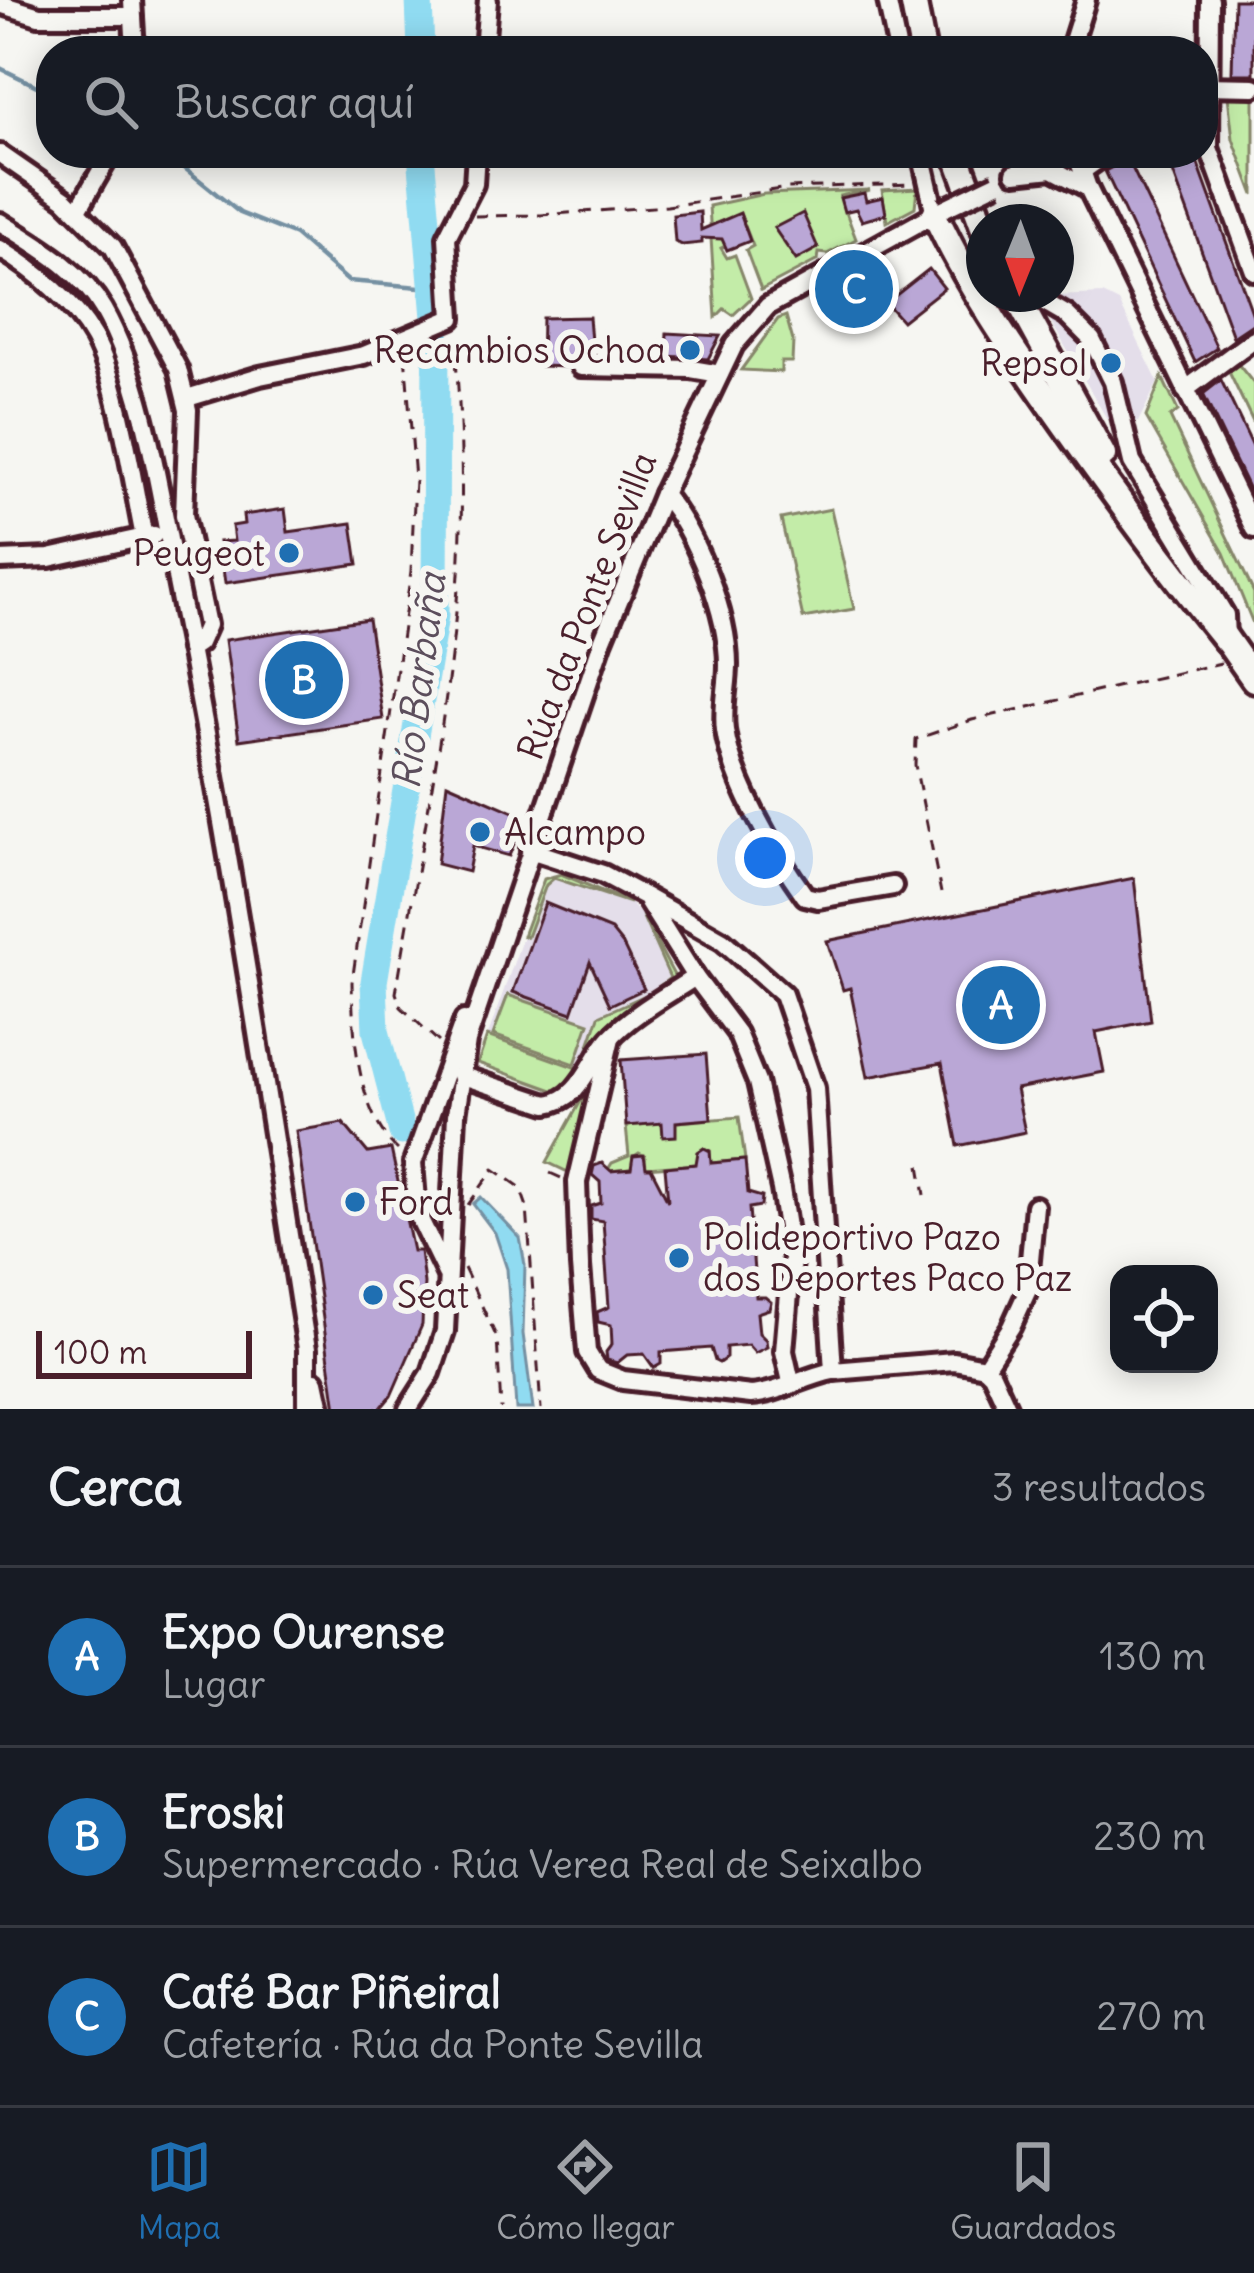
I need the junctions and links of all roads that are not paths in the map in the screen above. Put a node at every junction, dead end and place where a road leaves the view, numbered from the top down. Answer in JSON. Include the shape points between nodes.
{"nodes":[{"id":1,"x":488,"y":0,"type":"edge"},
{"id":2,"x":887,"y":0,"type":"edge"},
{"id":3,"x":913,"y":0,"type":"edge"},
{"id":4,"x":1086,"y":0,"type":"edge"},
{"id":5,"x":1210,"y":0,"type":"edge"},
{"id":6,"x":0,"y":4,"type":"edge"},
{"id":7,"x":132,"y":8,"type":"edge"},
{"id":8,"x":485,"y":36,"type":"edge"},
{"id":9,"x":895,"y":36,"type":"edge"},
{"id":10,"x":920,"y":36,"type":"edge"},
{"id":11,"x":1075,"y":36,"type":"edge"},
{"id":12,"x":1208,"y":36,"type":"edge"},
{"id":13,"x":1218,"y":86,"type":"edge"},
{"id":14,"x":1254,"y":87,"type":"edge"},
{"id":15,"x":0,"y":154,"type":"edge"},
{"id":16,"x":102,"y":168,"type":"edge"},
{"id":17,"x":475,"y":168,"type":"edge"},
{"id":18,"x":924,"y":168,"type":"edge"},
{"id":19,"x":962,"y":168,"type":"edge"},
{"id":20,"x":1019,"y":168,"type":"edge"},
{"id":21,"x":1061,"y":168,"type":"edge"},
{"id":22,"x":1061,"y":168,"type":"edge"},
{"id":23,"x":1080,"y":168,"type":"edge"},
{"id":24,"x":1216,"y":168,"type":"edge"},
{"id":25,"x":1052,"y":169,"type":"junction"},
{"id":26,"x":1015,"y":173,"type":"junction"},
{"id":27,"x":975,"y":204,"type":"edge"},
{"id":28,"x":78,"y":210,"type":"junction"},
{"id":29,"x":939,"y":212,"type":"junction"},
{"id":30,"x":0,"y":223,"type":"edge"},
{"id":31,"x":0,"y":249,"type":"edge"},
{"id":32,"x":1254,"y":271,"type":"edge"},
{"id":33,"x":1025,"y":312,"type":"edge"},
{"id":34,"x":1062,"y":312,"type":"edge"},
{"id":35,"x":1254,"y":339,"type":"edge"},
{"id":36,"x":581,"y":368,"type":"dead end"},
{"id":37,"x":720,"y":374,"type":"junction"},
{"id":38,"x":1184,"y":390,"type":"junction"},
{"id":39,"x":188,"y":398,"type":"junction"},
{"id":40,"x":663,"y":494,"type":"junction"},
{"id":41,"x":1254,"y":530,"type":"edge"},
{"id":42,"x":167,"y":532,"type":"junction"},
{"id":43,"x":144,"y":537,"type":"junction"},
{"id":44,"x":0,"y":560,"type":"edge"},
{"id":45,"x":190,"y":649,"type":"junction"},
{"id":46,"x":1240,"y":660,"type":"edge"},
{"id":47,"x":530,"y":850,"type":"junction"},
{"id":48,"x":893,"y":886,"type":"dead end"},
{"id":49,"x":644,"y":896,"type":"junction"},
{"id":50,"x":488,"y":975,"type":"junction"},
{"id":51,"x":694,"y":977,"type":"junction"},
{"id":52,"x":610,"y":1038,"type":"junction"},
{"id":53,"x":460,"y":1076,"type":"junction"},
{"id":54,"x":1035,"y":1206,"type":"dead end"},
{"id":55,"x":456,"y":1272,"type":"junction"},
{"id":56,"x":309,"y":1363,"type":"junction"},
{"id":57,"x":985,"y":1367,"type":"junction"},
{"id":58,"x":833,"y":1371,"type":"junction"},
{"id":59,"x":791,"y":1382,"type":"junction"},
{"id":60,"x":768,"y":1401,"type":"edge"},
{"id":61,"x":307,"y":1409,"type":"edge"},
{"id":62,"x":321,"y":1409,"type":"edge"},
{"id":63,"x":408,"y":1409,"type":"edge"},
{"id":64,"x":1008,"y":1409,"type":"edge"}],
"edges":[{"from":1,"to":8,"type":"street"},
{"from":2,"to":9,"type":"street"},
{"from":3,"to":10,"type":"highway"},
{"from":4,"to":11,"type":"street"},
{"from":5,"to":12,"type":"street"},
{"from":6,"to":7,"type":"street","via":[[39,16]]},
{"from":13,"to":14,"type":"street"},
{"from":15,"to":28,"type":"street"},
{"from":16,"to":28,"type":"street"},
{"from":17,"to":39,"type":"street","via":[[447,237],[452,318],[364,355]]},
{"from":18,"to":29,"type":"street"},
{"from":19,"to":27,"type":"highway"},
{"from":20,"to":26,"type":"street"},
{"from":21,"to":25,"type":"street"},
{"from":22,"to":25,"type":"street"},
{"from":23,"to":38,"type":"street"},
{"from":24,"to":32,"type":"street"},
{"from":25,"to":26,"type":"street"},
{"from":26,"to":29,"type":"street","name":"Rúa da Ponte Sevilla","bridge":true},
{"from":28,"to":39,"type":"street","via":[[125,267]]},
{"from":29,"to":37,"type":"street","name":"Rúa da Ponte Sevilla","via":[[768,306]]},
{"from":29,"to":46,"type":"highway","via":[[951,250],[1012,349]]},
{"from":30,"to":42,"type":"street","via":[[70,269],[105,313],[130,376]]},
{"from":31,"to":43,"type":"street","via":[[65,301],[95,340]]},
{"from":33,"to":46,"type":"highway","via":[[1098,447]]},
{"from":34,"to":46,"type":"street","via":[[1092,340],[1113,382],[1132,462],[1225,615]]},
{"from":35,"to":38,"type":"street"},
{"from":36,"to":37,"type":"street"},
{"from":37,"to":40,"type":"street","name":"Rúa da Ponte Sevilla"},
{"from":38,"to":41,"type":"street"},
{"from":39,"to":45,"type":"street","via":[[184,515],[207,626]]},
{"from":40,"to":47,"type":"street","name":"Rúa da Ponte Sevilla"},
{"from":40,"to":48,"type":"street","via":[[681,515],[723,619],[725,733],[785,868],[805,896],[818,899]]},
{"from":42,"to":43,"type":"street"},
{"from":42,"to":45,"type":"street"},
{"from":43,"to":44,"type":"street"},
{"from":45,"to":56,"type":"street"},
{"from":47,"to":49,"type":"street"},
{"from":47,"to":50,"type":"street","name":"Rúa da Ponte Sevilla"},
{"from":49,"to":51,"type":"street"},
{"from":49,"to":58,"type":"street","via":[[723,941],[783,994],[815,1088]]},
{"from":50,"to":53,"type":"street","name":"Rúa da Ponte Sevilla"},
{"from":50,"to":55,"type":"street","via":[[451,1049],[413,1162],[417,1213]]},
{"from":51,"to":52,"type":"street"},
{"from":51,"to":59,"type":"street","via":[[737,1033],[765,1110],[792,1259],[784,1351]]},
{"from":52,"to":53,"type":"street","via":[[558,1103]]},
{"from":52,"to":60,"type":"street","via":[[577,1182],[592,1363],[623,1380]]},
{"from":53,"to":55,"type":"street","name":"Rúa da Ponte Sevilla"},
{"from":54,"to":57,"type":"street","via":[[1027,1292]]},
{"from":55,"to":63,"type":"street","name":"Rúa da Ponte Sevilla","via":[[441,1348]]},
{"from":56,"to":61,"type":"street"},
{"from":56,"to":62,"type":"street"},
{"from":57,"to":58,"type":"street","via":[[953,1361]]},
{"from":57,"to":64,"type":"street"},
{"from":58,"to":59,"type":"street"},
{"from":59,"to":60,"type":"street"}]}
